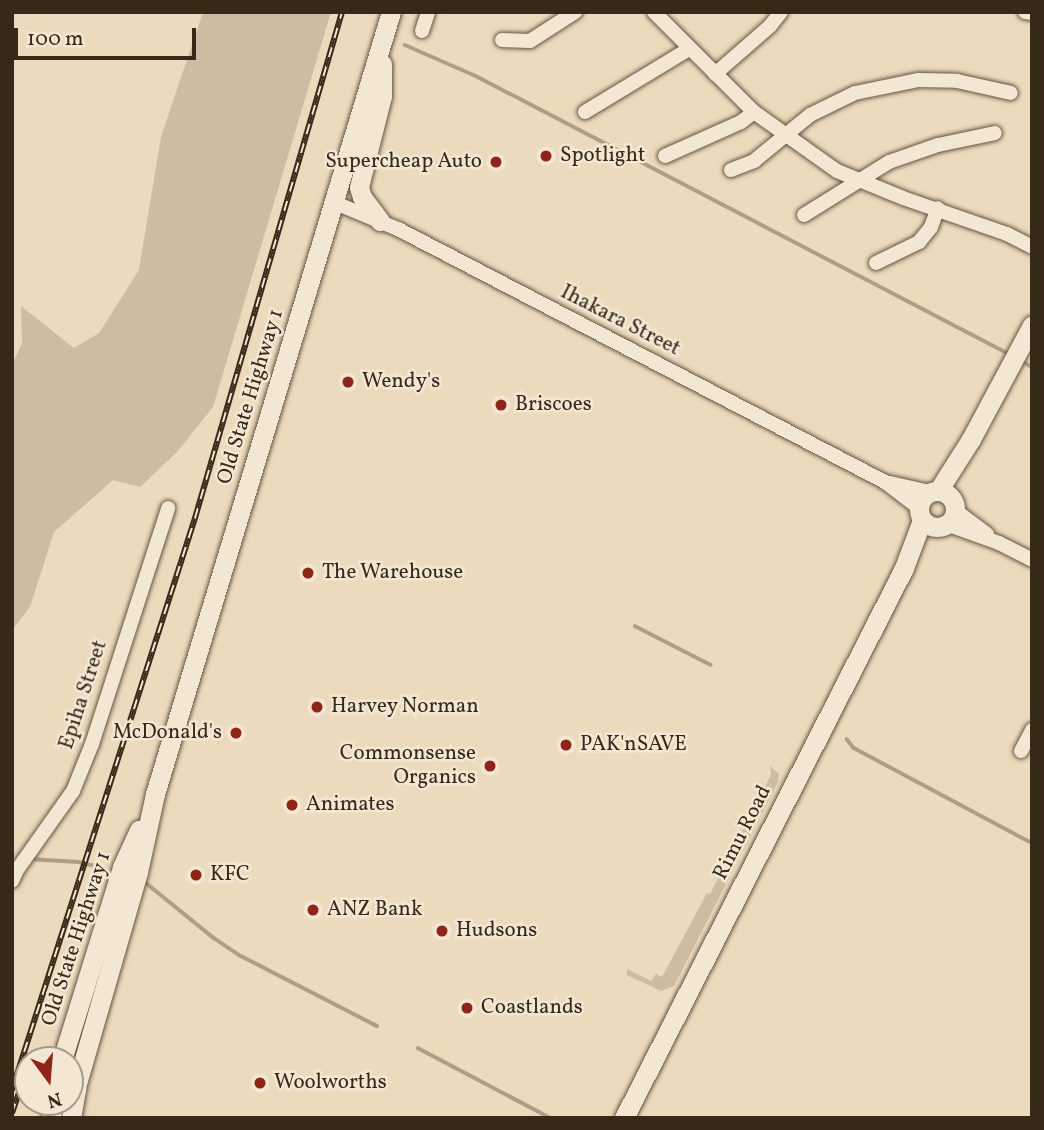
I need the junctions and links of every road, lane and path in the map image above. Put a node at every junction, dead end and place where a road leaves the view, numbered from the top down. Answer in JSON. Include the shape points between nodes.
{"nodes":[{"id":1,"x":391,"y":12,"type":"edge"},
{"id":2,"x":428,"y":12,"type":"edge"},
{"id":3,"x":576,"y":12,"type":"edge"},
{"id":4,"x":654,"y":12,"type":"edge"},
{"id":5,"x":781,"y":12,"type":"edge"},
{"id":6,"x":793,"y":12,"type":"edge"},
{"id":7,"x":1026,"y":12,"type":"edge"},
{"id":8,"x":1032,"y":13,"type":"edge"},
{"id":9,"x":422,"y":31,"type":"dead end"},
{"id":10,"x":383,"y":38,"type":"junction"},
{"id":11,"x":502,"y":40,"type":"dead end"},
{"id":12,"x":689,"y":49,"type":"junction"},
{"id":13,"x":715,"y":74,"type":"junction"},
{"id":14,"x":1011,"y":93,"type":"dead end"},
{"id":15,"x":754,"y":111,"type":"junction"},
{"id":16,"x":585,"y":112,"type":"dead end"},
{"id":17,"x":995,"y":133,"type":"dead end"},
{"id":18,"x":785,"y":136,"type":"junction"},
{"id":19,"x":665,"y":156,"type":"dead end"},
{"id":20,"x":731,"y":170,"type":"dead end"},
{"id":21,"x":861,"y":181,"type":"junction"},
{"id":22,"x":333,"y":202,"type":"junction"},
{"id":23,"x":938,"y":208,"type":"junction"},
{"id":24,"x":804,"y":215,"type":"dead end"},
{"id":25,"x":380,"y":221,"type":"junction"},
{"id":26,"x":1032,"y":247,"type":"edge"},
{"id":27,"x":876,"y":263,"type":"dead end"},
{"id":28,"x":1032,"y":325,"type":"edge"},
{"id":29,"x":168,"y":508,"type":"dead end"},
{"id":30,"x":937,"y":509,"type":"junction"},
{"id":31,"x":1032,"y":560,"type":"edge"},
{"id":32,"x":1032,"y":730,"type":"edge"},
{"id":33,"x":1021,"y":751,"type":"dead end"},
{"id":34,"x":14,"y":875,"type":"edge"},
{"id":35,"x":128,"y":876,"type":"junction"},
{"id":36,"x":67,"y":1046,"type":"edge"},
{"id":37,"x":71,"y":1118,"type":"edge"},
{"id":38,"x":624,"y":1118,"type":"edge"}],
"edges":[{"from":1,"to":10,"type":"main road","name":"Old State Highway 1"},
{"from":2,"to":9,"type":"street"},
{"from":3,"to":11,"type":"street","via":[[530,41]]},
{"from":4,"to":12,"type":"street"},
{"from":5,"to":6,"type":"street"},
{"from":5,"to":13,"type":"street"},
{"from":7,"to":8,"type":"street"},
{"from":10,"to":22,"type":"main road","name":"Old State Highway 1"},
{"from":10,"to":25,"type":"main road","via":[[382,96],[359,187]]},
{"from":12,"to":13,"type":"street"},
{"from":12,"to":16,"type":"street"},
{"from":13,"to":15,"type":"street"},
{"from":14,"to":18,"type":"street","via":[[957,81],[894,84],[828,105]]},
{"from":15,"to":18,"type":"street"},
{"from":15,"to":19,"type":"street","via":[[741,122]]},
{"from":17,"to":21,"type":"street","via":[[888,162]]},
{"from":18,"to":20,"type":"street","via":[[754,161]]},
{"from":18,"to":21,"type":"street"},
{"from":21,"to":23,"type":"street"},
{"from":21,"to":24,"type":"street"},
{"from":22,"to":25,"type":"street","name":"Ihakara Street"},
{"from":22,"to":35,"type":"main road","name":"Old State Highway 1"},
{"from":23,"to":26,"type":"street"},
{"from":23,"to":27,"type":"street","via":[[919,242]]},
{"from":25,"to":30,"type":"street","name":"Ihakara Street"},
{"from":28,"to":30,"type":"main road","name":"Rimu Road"},
{"from":29,"to":34,"type":"street","name":"Epiha Street","via":[[73,791]]},
{"from":30,"to":31,"type":"street","name":"Ihakara Street"},
{"from":30,"to":38,"type":"main road","name":"Rimu Road"},
{"from":32,"to":33,"type":"street"},
{"from":35,"to":36,"type":"main road","name":"Old State Highway 1"},
{"from":35,"to":37,"type":"main road","name":"Old State Highway 1"}]}
